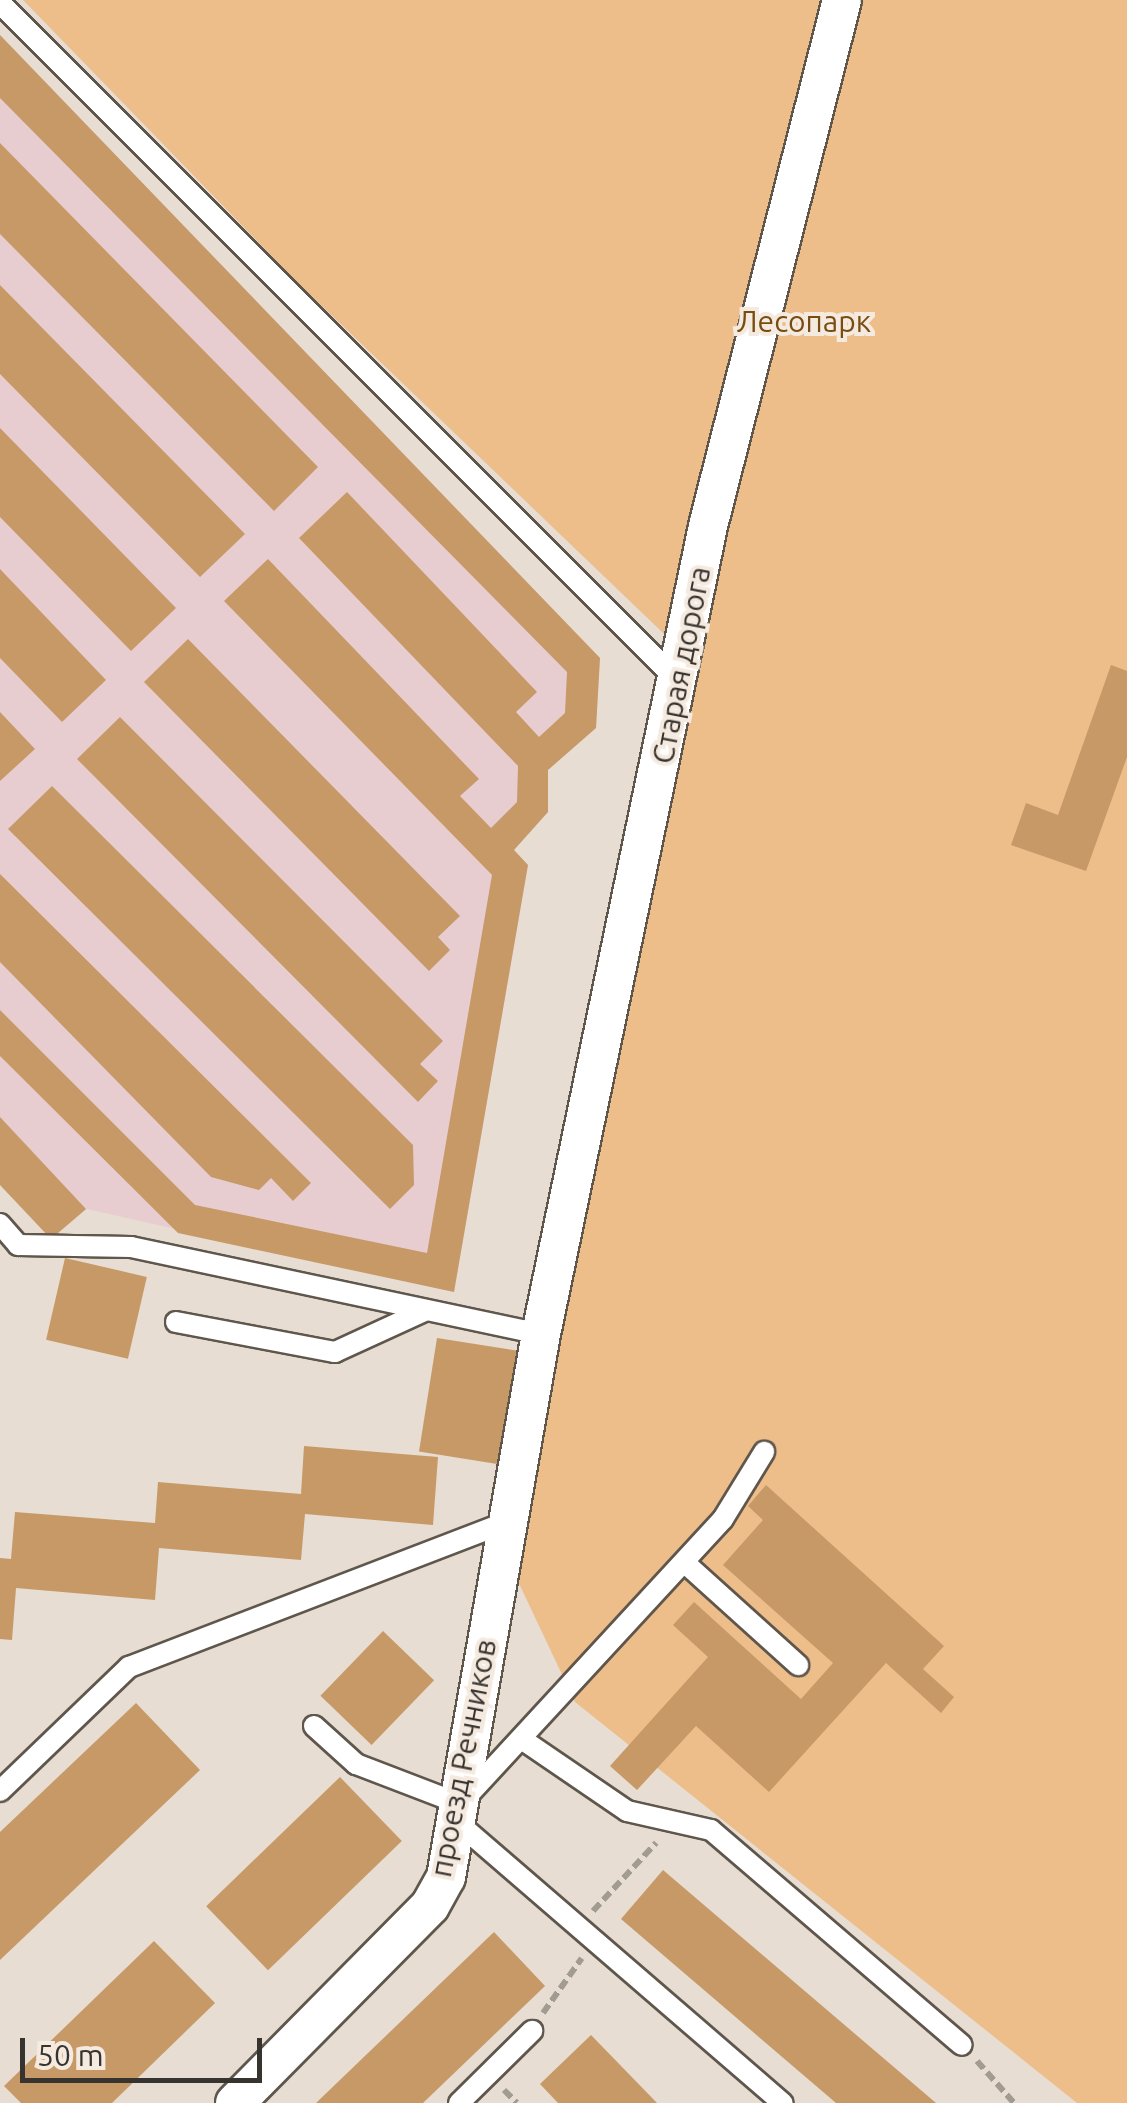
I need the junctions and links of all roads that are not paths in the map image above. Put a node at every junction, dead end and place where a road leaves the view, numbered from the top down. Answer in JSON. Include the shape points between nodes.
{"nodes":[{"id":1,"x":842,"y":0,"type":"edge"},
{"id":2,"x":0,"y":3,"type":"edge"},
{"id":3,"x":680,"y":683,"type":"junction"},
{"id":4,"x":0,"y":1224,"type":"edge"},
{"id":5,"x":424,"y":1311,"type":"junction"},
{"id":6,"x":176,"y":1322,"type":"dead end"},
{"id":7,"x":541,"y":1334,"type":"junction"},
{"id":8,"x":764,"y":1452,"type":"dead end"},
{"id":9,"x":506,"y":1522,"type":"junction"},
{"id":10,"x":684,"y":1562,"type":"junction"},
{"id":11,"x":798,"y":1665,"type":"dead end"},
{"id":12,"x":314,"y":1726,"type":"dead end"},
{"id":13,"x":524,"y":1740,"type":"junction"},
{"id":14,"x":0,"y":1791,"type":"edge"},
{"id":15,"x":458,"y":1813,"type":"junction"},
{"id":16,"x":532,"y":2031,"type":"dead end"},
{"id":17,"x":962,"y":2046,"type":"road end"},
{"id":18,"x":235,"y":2103,"type":"edge"},
{"id":19,"x":460,"y":2103,"type":"edge"},
{"id":20,"x":782,"y":2103,"type":"edge"}],
"edges":[{"from":1,"to":3,"type":"street","name":"Старая дорога","via":[[758,304]]},
{"from":2,"to":3,"type":"lane"},
{"from":3,"to":7,"type":"street","name":"Старая дорога"},
{"from":4,"to":5,"type":"lane","via":[[18,1245],[131,1247]]},
{"from":5,"to":6,"type":"lane","via":[[335,1352]]},
{"from":5,"to":7,"type":"lane"},
{"from":7,"to":9,"type":"street","name":"проезд Речников"},
{"from":8,"to":10,"type":"lane"},
{"from":9,"to":14,"type":"lane","via":[[129,1667]]},
{"from":9,"to":15,"type":"street","name":"проезд Речников"},
{"from":10,"to":11,"type":"lane"},
{"from":10,"to":13,"type":"lane"},
{"from":12,"to":15,"type":"lane","via":[[356,1764]]},
{"from":13,"to":15,"type":"lane"},
{"from":13,"to":17,"type":"lane","via":[[627,1811],[711,1830]]},
{"from":15,"to":18,"type":"street","name":"проезд Речников","via":[[430,1906]]},
{"from":15,"to":20,"type":"lane"},
{"from":16,"to":19,"type":"lane"}]}
